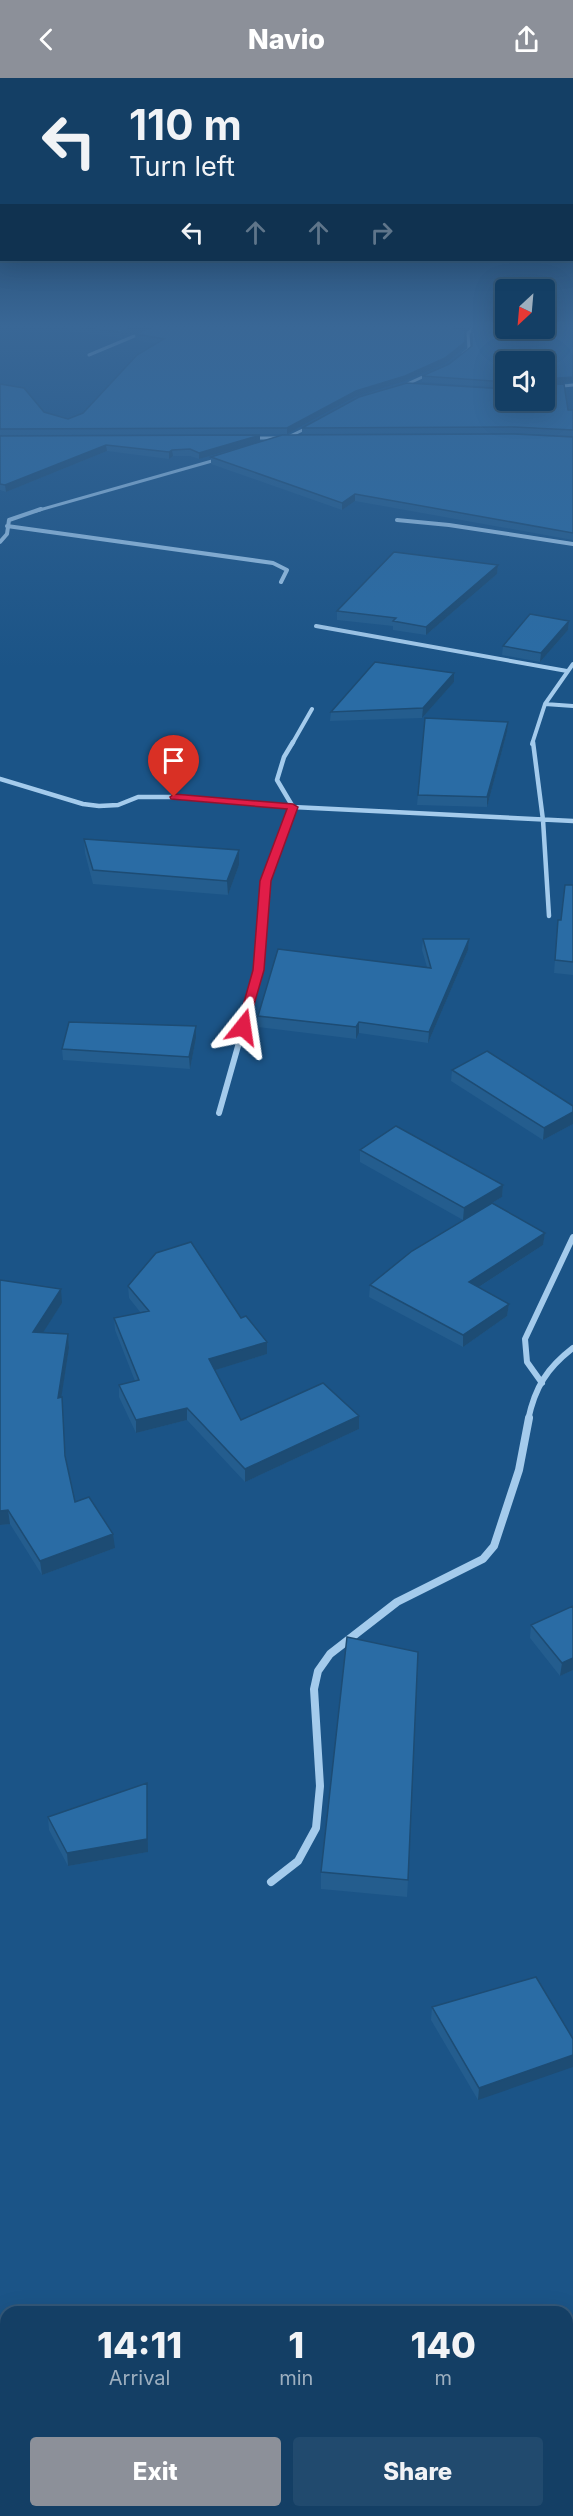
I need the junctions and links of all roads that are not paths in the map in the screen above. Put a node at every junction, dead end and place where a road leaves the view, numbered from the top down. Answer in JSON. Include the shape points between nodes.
{"nodes":[{"id":1,"x":278,"y":441,"type":"edge"},
{"id":2,"x":268,"y":444,"type":"edge"},
{"id":3,"x":229,"y":456,"type":"edge"},
{"id":4,"x":397,"y":520,"type":"dead end"},
{"id":5,"x":7,"y":526,"type":"junction"},
{"id":6,"x":0,"y":542,"type":"edge"},
{"id":7,"x":573,"y":544,"type":"edge"},
{"id":8,"x":281,"y":582,"type":"dead end"},
{"id":9,"x":316,"y":626,"type":"dead end"},
{"id":10,"x":573,"y":664,"type":"edge"},
{"id":11,"x":567,"y":671,"type":"junction"},
{"id":12,"x":544,"y":704,"type":"junction"},
{"id":13,"x":573,"y":706,"type":"edge"},
{"id":14,"x":312,"y":709,"type":"dead end"},
{"id":15,"x":0,"y":779,"type":"edge"},
{"id":16,"x":293,"y":807,"type":"junction"},
{"id":17,"x":543,"y":820,"type":"junction"},
{"id":18,"x":573,"y":821,"type":"edge"},
{"id":19,"x":549,"y":916,"type":"dead end"},
{"id":20,"x":219,"y":1113,"type":"dead end"},
{"id":21,"x":573,"y":1237,"type":"edge"},
{"id":22,"x":573,"y":1348,"type":"edge"},
{"id":23,"x":542,"y":1383,"type":"junction"},
{"id":24,"x":271,"y":1882,"type":"dead end"}],
"edges":[{"from":1,"to":2,"type":"street"},
{"from":3,"to":5,"type":"street","via":[[20,515],[9,520]]},
{"from":4,"to":7,"type":"street"},
{"from":5,"to":6,"type":"street","via":[[7,534]]},
{"from":5,"to":8,"type":"street","via":[[273,563],[287,570]]},
{"from":9,"to":11,"type":"street"},
{"from":10,"to":11,"type":"street"},
{"from":11,"to":12,"type":"street"},
{"from":12,"to":13,"type":"street"},
{"from":12,"to":17,"type":"street","via":[[532,744]]},
{"from":14,"to":16,"type":"street","via":[[284,757],[277,780]]},
{"from":15,"to":16,"type":"street","via":[[99,806],[138,798],[174,797]]},
{"from":16,"to":17,"type":"street"},
{"from":16,"to":20,"type":"street","via":[[266,881],[258,970]]},
{"from":17,"to":18,"type":"street"},
{"from":17,"to":19,"type":"street"},
{"from":21,"to":23,"type":"street","via":[[525,1339],[528,1362]]},
{"from":22,"to":23,"type":"street","via":[[552,1364]]},
{"from":23,"to":24,"type":"street","via":[[532,1401],[519,1470],[494,1546],[483,1559],[397,1602],[330,1654],[318,1671],[314,1689],[320,1786],[316,1828],[298,1861]]}]}
